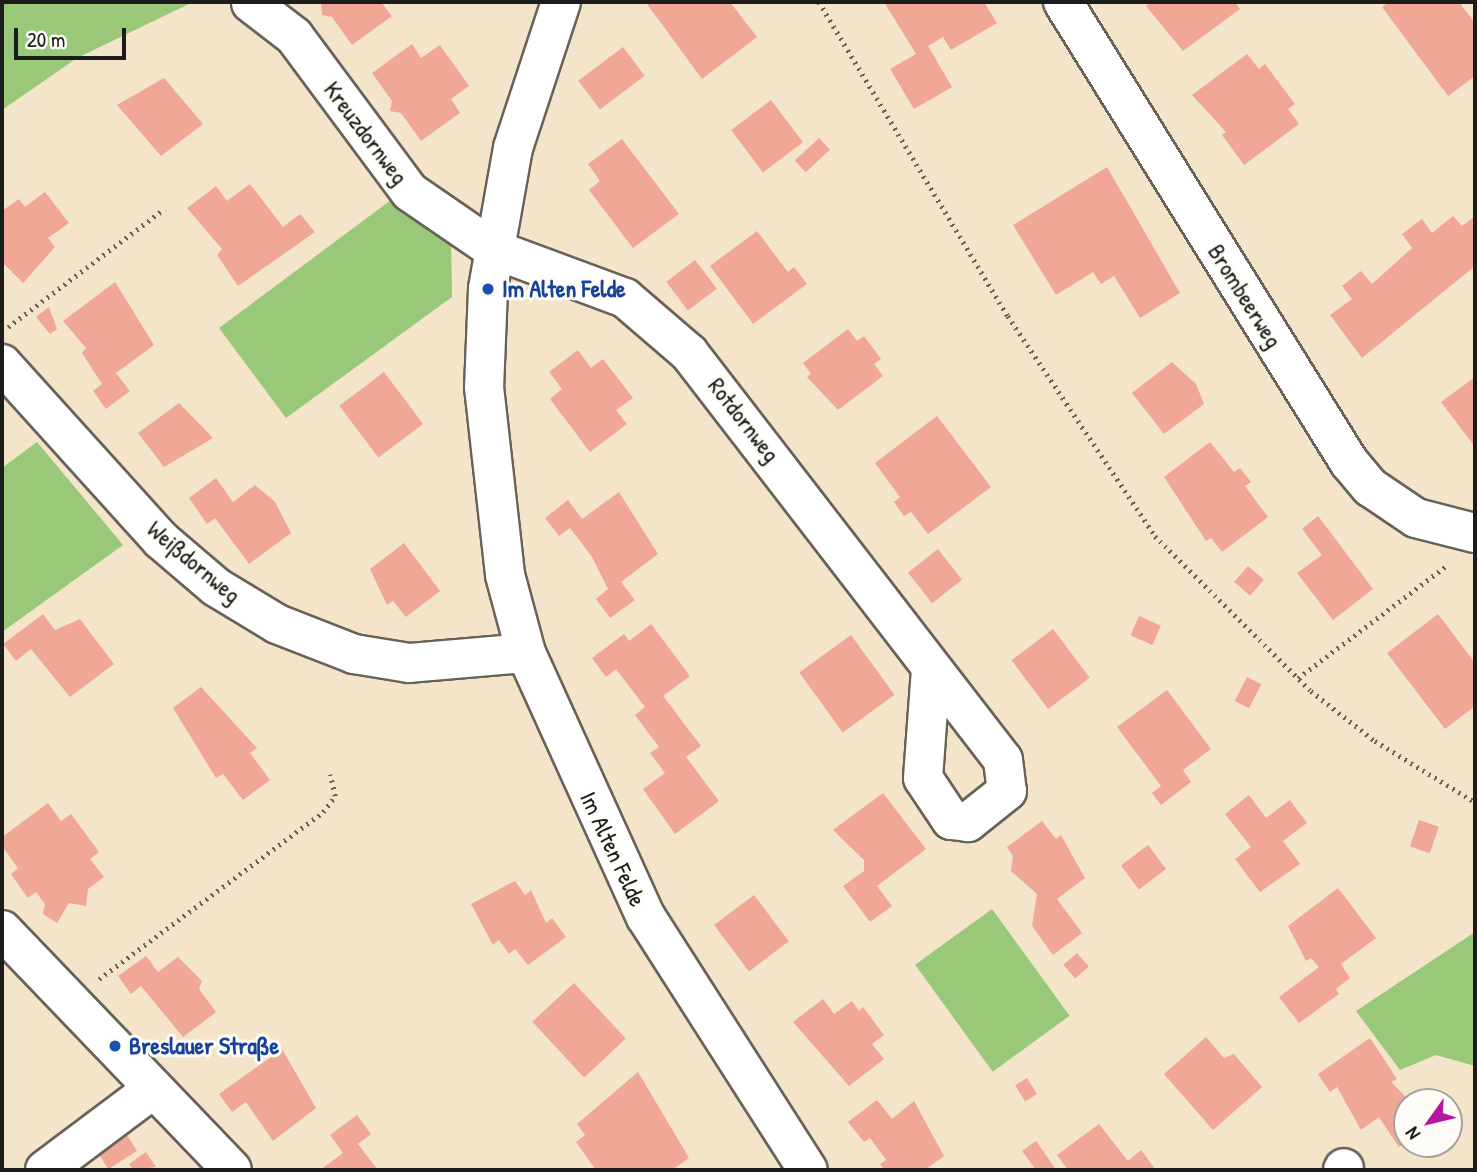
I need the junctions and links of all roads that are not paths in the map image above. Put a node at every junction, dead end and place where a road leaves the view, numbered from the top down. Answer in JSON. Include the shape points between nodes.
{"nodes":[{"id":1,"x":561,"y":2,"type":"edge"},
{"id":2,"x":1063,"y":2,"type":"edge"},
{"id":3,"x":251,"y":4,"type":"dead end"},
{"id":4,"x":493,"y":249,"type":"junction"},
{"id":5,"x":2,"y":364,"type":"edge"},
{"id":6,"x":1474,"y":533,"type":"edge"},
{"id":7,"x":526,"y":653,"type":"junction"},
{"id":8,"x":931,"y":669,"type":"dead end"},
{"id":9,"x":2,"y":930,"type":"edge"},
{"id":10,"x":153,"y":1089,"type":"junction"},
{"id":11,"x":45,"y":1170,"type":"edge"},
{"id":12,"x":232,"y":1170,"type":"edge"},
{"id":13,"x":808,"y":1170,"type":"edge"}],
"edges":[{"from":1,"to":4,"type":"street","name":"Im Alten Felde","via":[[513,148]]},
{"from":2,"to":6,"type":"street","name":"Brombeerweg","via":[[1349,462],[1370,487],[1416,518]]},
{"from":3,"to":4,"type":"street","name":"Kreuzdornweg","via":[[294,36],[410,192]]},
{"from":4,"to":7,"type":"street","name":"Im Alten Felde","via":[[484,387],[488,442],[505,575]]},
{"from":4,"to":8,"type":"street","name":"Rotdornweg","via":[[625,298],[689,353]]},
{"from":5,"to":7,"type":"street","name":"Weißdornweg","via":[[160,540],[216,587],[277,624],[354,654],[408,663]]},
{"from":7,"to":13,"type":"street","name":"Im Alten Felde","via":[[646,917]]},
{"from":9,"to":10,"type":"street"},
{"from":10,"to":11,"type":"street"},
{"from":10,"to":12,"type":"street"}]}
